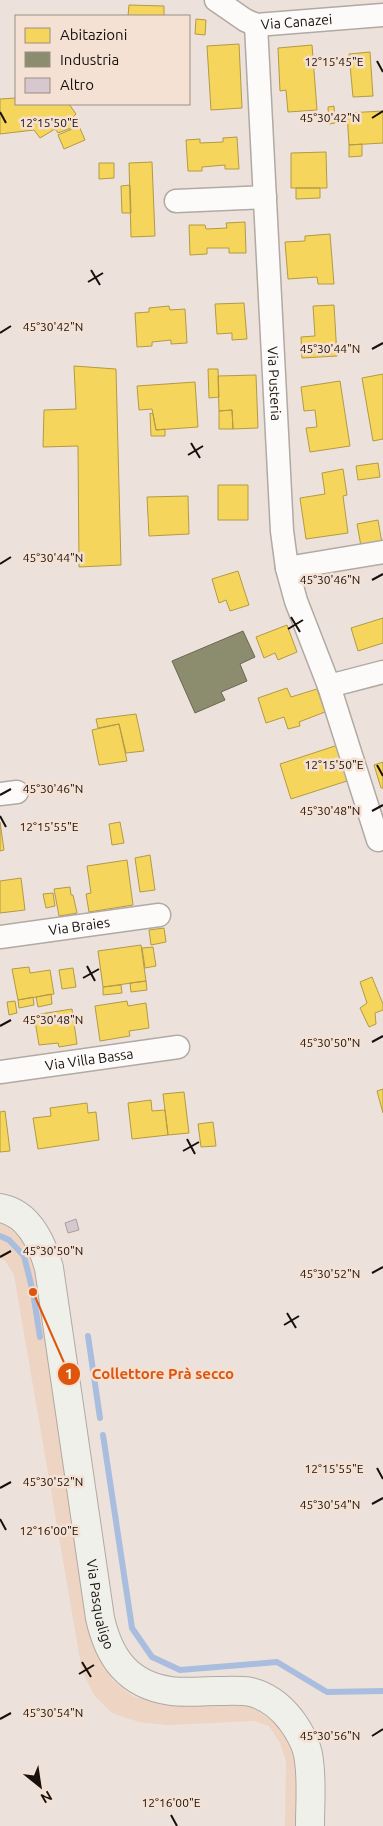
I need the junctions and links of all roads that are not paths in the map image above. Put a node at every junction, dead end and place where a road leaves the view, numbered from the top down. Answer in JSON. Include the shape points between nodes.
{"nodes":[{"id":1,"x":216,"y":0,"type":"edge"},
{"id":2,"x":383,"y":15,"type":"edge"},
{"id":3,"x":256,"y":25,"type":"junction"},
{"id":4,"x":265,"y":197,"type":"junction"},
{"id":5,"x":176,"y":201,"type":"dead end"},
{"id":6,"x":383,"y":552,"type":"edge"},
{"id":7,"x":287,"y":568,"type":"junction"},
{"id":8,"x":383,"y":672,"type":"edge"},
{"id":9,"x":329,"y":686,"type":"junction"},
{"id":10,"x":378,"y":840,"type":"dead end"},
{"id":11,"x":159,"y":915,"type":"dead end"},
{"id":12,"x":0,"y":937,"type":"edge"},
{"id":13,"x":178,"y":1047,"type":"dead end"},
{"id":14,"x":0,"y":1072,"type":"edge"},
{"id":15,"x":0,"y":1208,"type":"edge"},
{"id":16,"x":310,"y":1826,"type":"edge"}],
"edges":[{"from":1,"to":3,"type":"street","name":"Via Canazei"},
{"from":2,"to":3,"type":"street","name":"Via Canazei"},
{"from":3,"to":4,"type":"street","name":"Via Pusteria"},
{"from":4,"to":5,"type":"street"},
{"from":4,"to":7,"type":"street","name":"Via Pusteria","via":[[282,531]]},
{"from":6,"to":7,"type":"street"},
{"from":7,"to":9,"type":"street","name":"Via Pusteria","via":[[296,601]]},
{"from":8,"to":9,"type":"street"},
{"from":9,"to":10,"type":"street","name":"Via Pusteria"},
{"from":11,"to":12,"type":"street","name":"Via Braies"},
{"from":13,"to":14,"type":"street","name":"Via Villa Bassa"},
{"from":15,"to":16,"type":"street","name":"Via Pasqualigo","via":[[20,1217],[35,1232],[44,1248],[49,1268],[104,1637],[124,1670],[152,1688],[173,1692],[250,1692],[268,1699],[285,1712],[305,1744],[310,1760]]}]}
